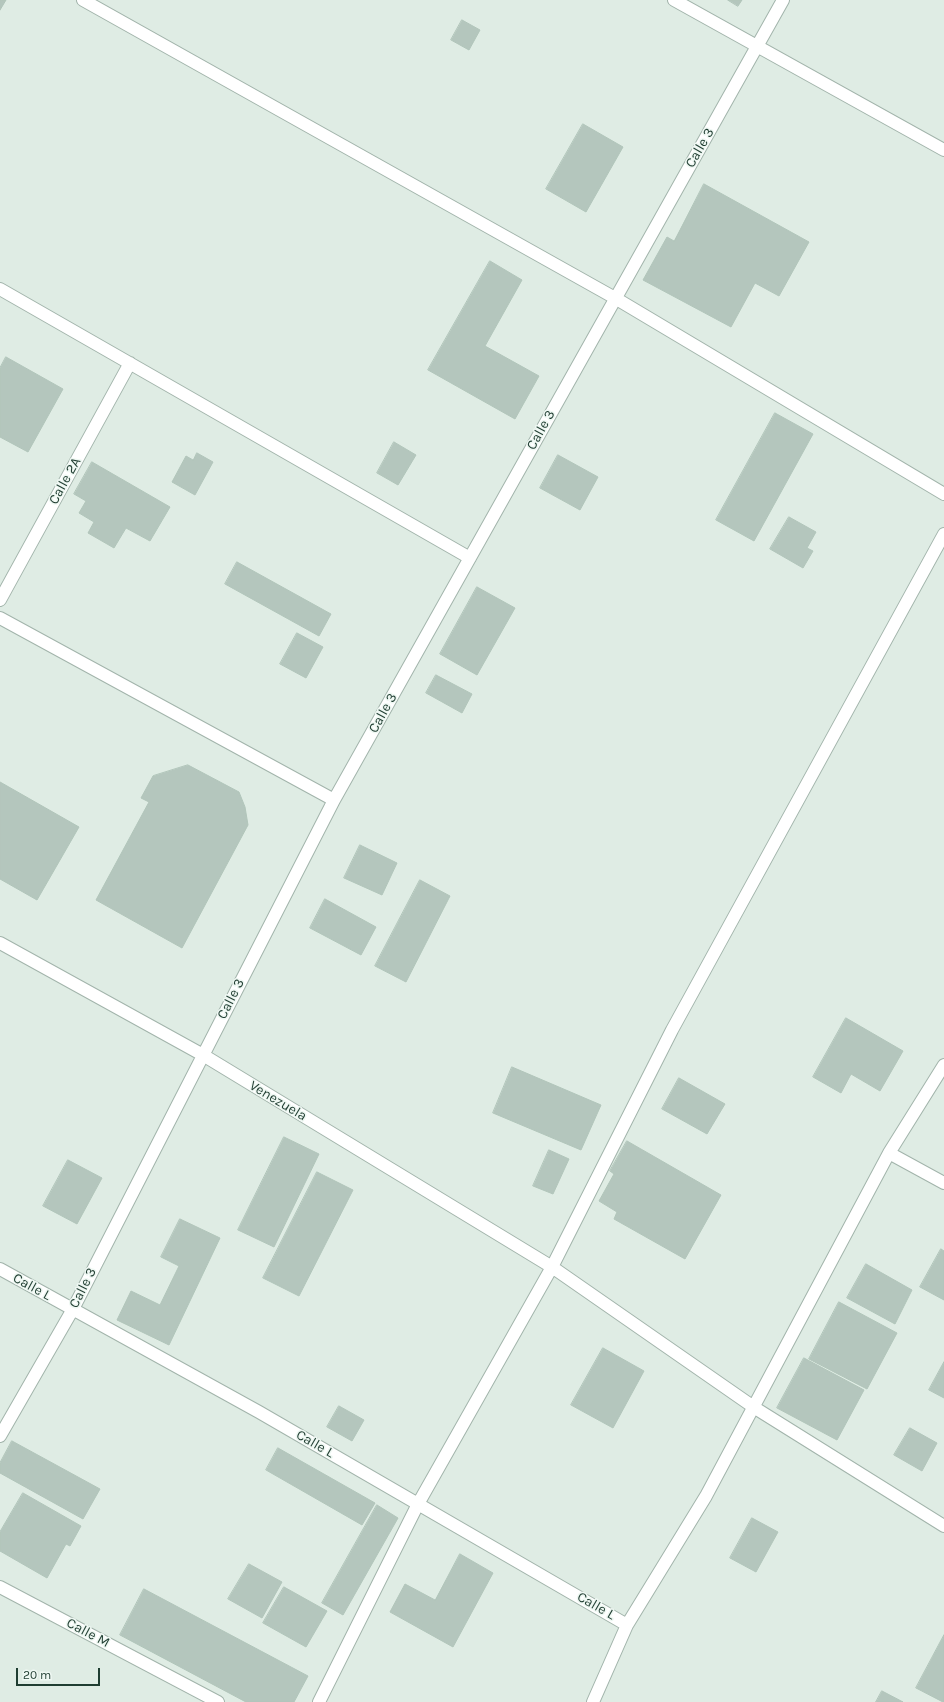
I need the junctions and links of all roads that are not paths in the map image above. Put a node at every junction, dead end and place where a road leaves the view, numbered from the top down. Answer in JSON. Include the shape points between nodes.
{"nodes":[{"id":1,"x":84,"y":0,"type":"edge"},
{"id":2,"x":674,"y":0,"type":"edge"},
{"id":3,"x":783,"y":0,"type":"edge"},
{"id":4,"x":758,"y":46,"type":"junction"},
{"id":5,"x":944,"y":150,"type":"edge"},
{"id":6,"x":0,"y":289,"type":"edge"},
{"id":7,"x":615,"y":298,"type":"junction"},
{"id":8,"x":130,"y":363,"type":"junction"},
{"id":9,"x":944,"y":494,"type":"edge"},
{"id":10,"x":944,"y":534,"type":"edge"},
{"id":11,"x":470,"y":558,"type":"junction"},
{"id":12,"x":0,"y":600,"type":"edge"},
{"id":13,"x":0,"y":618,"type":"edge"},
{"id":14,"x":334,"y":800,"type":"junction"},
{"id":15,"x":0,"y":943,"type":"edge"},
{"id":16,"x":203,"y":1055,"type":"junction"},
{"id":17,"x":944,"y":1065,"type":"edge"},
{"id":18,"x":889,"y":1153,"type":"junction"},
{"id":19,"x":944,"y":1182,"type":"edge"},
{"id":20,"x":552,"y":1267,"type":"junction"},
{"id":21,"x":0,"y":1269,"type":"edge"},
{"id":22,"x":73,"y":1309,"type":"junction"},
{"id":23,"x":755,"y":1408,"type":"junction"},
{"id":24,"x":0,"y":1436,"type":"edge"},
{"id":25,"x":418,"y":1504,"type":"junction"},
{"id":26,"x":944,"y":1526,"type":"edge"},
{"id":27,"x":0,"y":1587,"type":"edge"},
{"id":28,"x":627,"y":1625,"type":"junction"},
{"id":29,"x":218,"y":1702,"type":"edge"},
{"id":30,"x":319,"y":1702,"type":"edge"},
{"id":31,"x":593,"y":1702,"type":"edge"}],
"edges":[{"from":1,"to":7,"type":"street"},
{"from":2,"to":4,"type":"street"},
{"from":3,"to":4,"type":"street","name":"Calle 3"},
{"from":4,"to":5,"type":"street"},
{"from":4,"to":7,"type":"street","name":"Calle 3"},
{"from":6,"to":8,"type":"street"},
{"from":7,"to":9,"type":"street"},
{"from":7,"to":11,"type":"street","name":"Calle 3"},
{"from":8,"to":11,"type":"street"},
{"from":8,"to":12,"type":"street","name":"Calle 2A"},
{"from":10,"to":20,"type":"street","via":[[672,1030]]},
{"from":11,"to":14,"type":"street","name":"Calle 3"},
{"from":13,"to":14,"type":"street"},
{"from":14,"to":16,"type":"street","name":"Calle 3"},
{"from":15,"to":16,"type":"street","name":"Venezuela"},
{"from":16,"to":20,"type":"street","name":"Venezuela"},
{"from":16,"to":22,"type":"street","name":"Calle 3"},
{"from":17,"to":18,"type":"street"},
{"from":18,"to":19,"type":"street"},
{"from":18,"to":23,"type":"street"},
{"from":20,"to":23,"type":"street","name":"Venezuela"},
{"from":20,"to":25,"type":"street"},
{"from":21,"to":22,"type":"street","name":"Calle L"},
{"from":22,"to":24,"type":"street","name":"Calle 3"},
{"from":22,"to":25,"type":"street","name":"Calle L","via":[[260,1412]]},
{"from":23,"to":26,"type":"street","name":"Venezuela"},
{"from":23,"to":28,"type":"street","via":[[706,1496]]},
{"from":25,"to":28,"type":"street","name":"Calle L"},
{"from":25,"to":30,"type":"street"},
{"from":27,"to":29,"type":"street","name":"Calle M"},
{"from":28,"to":31,"type":"street"}]}
